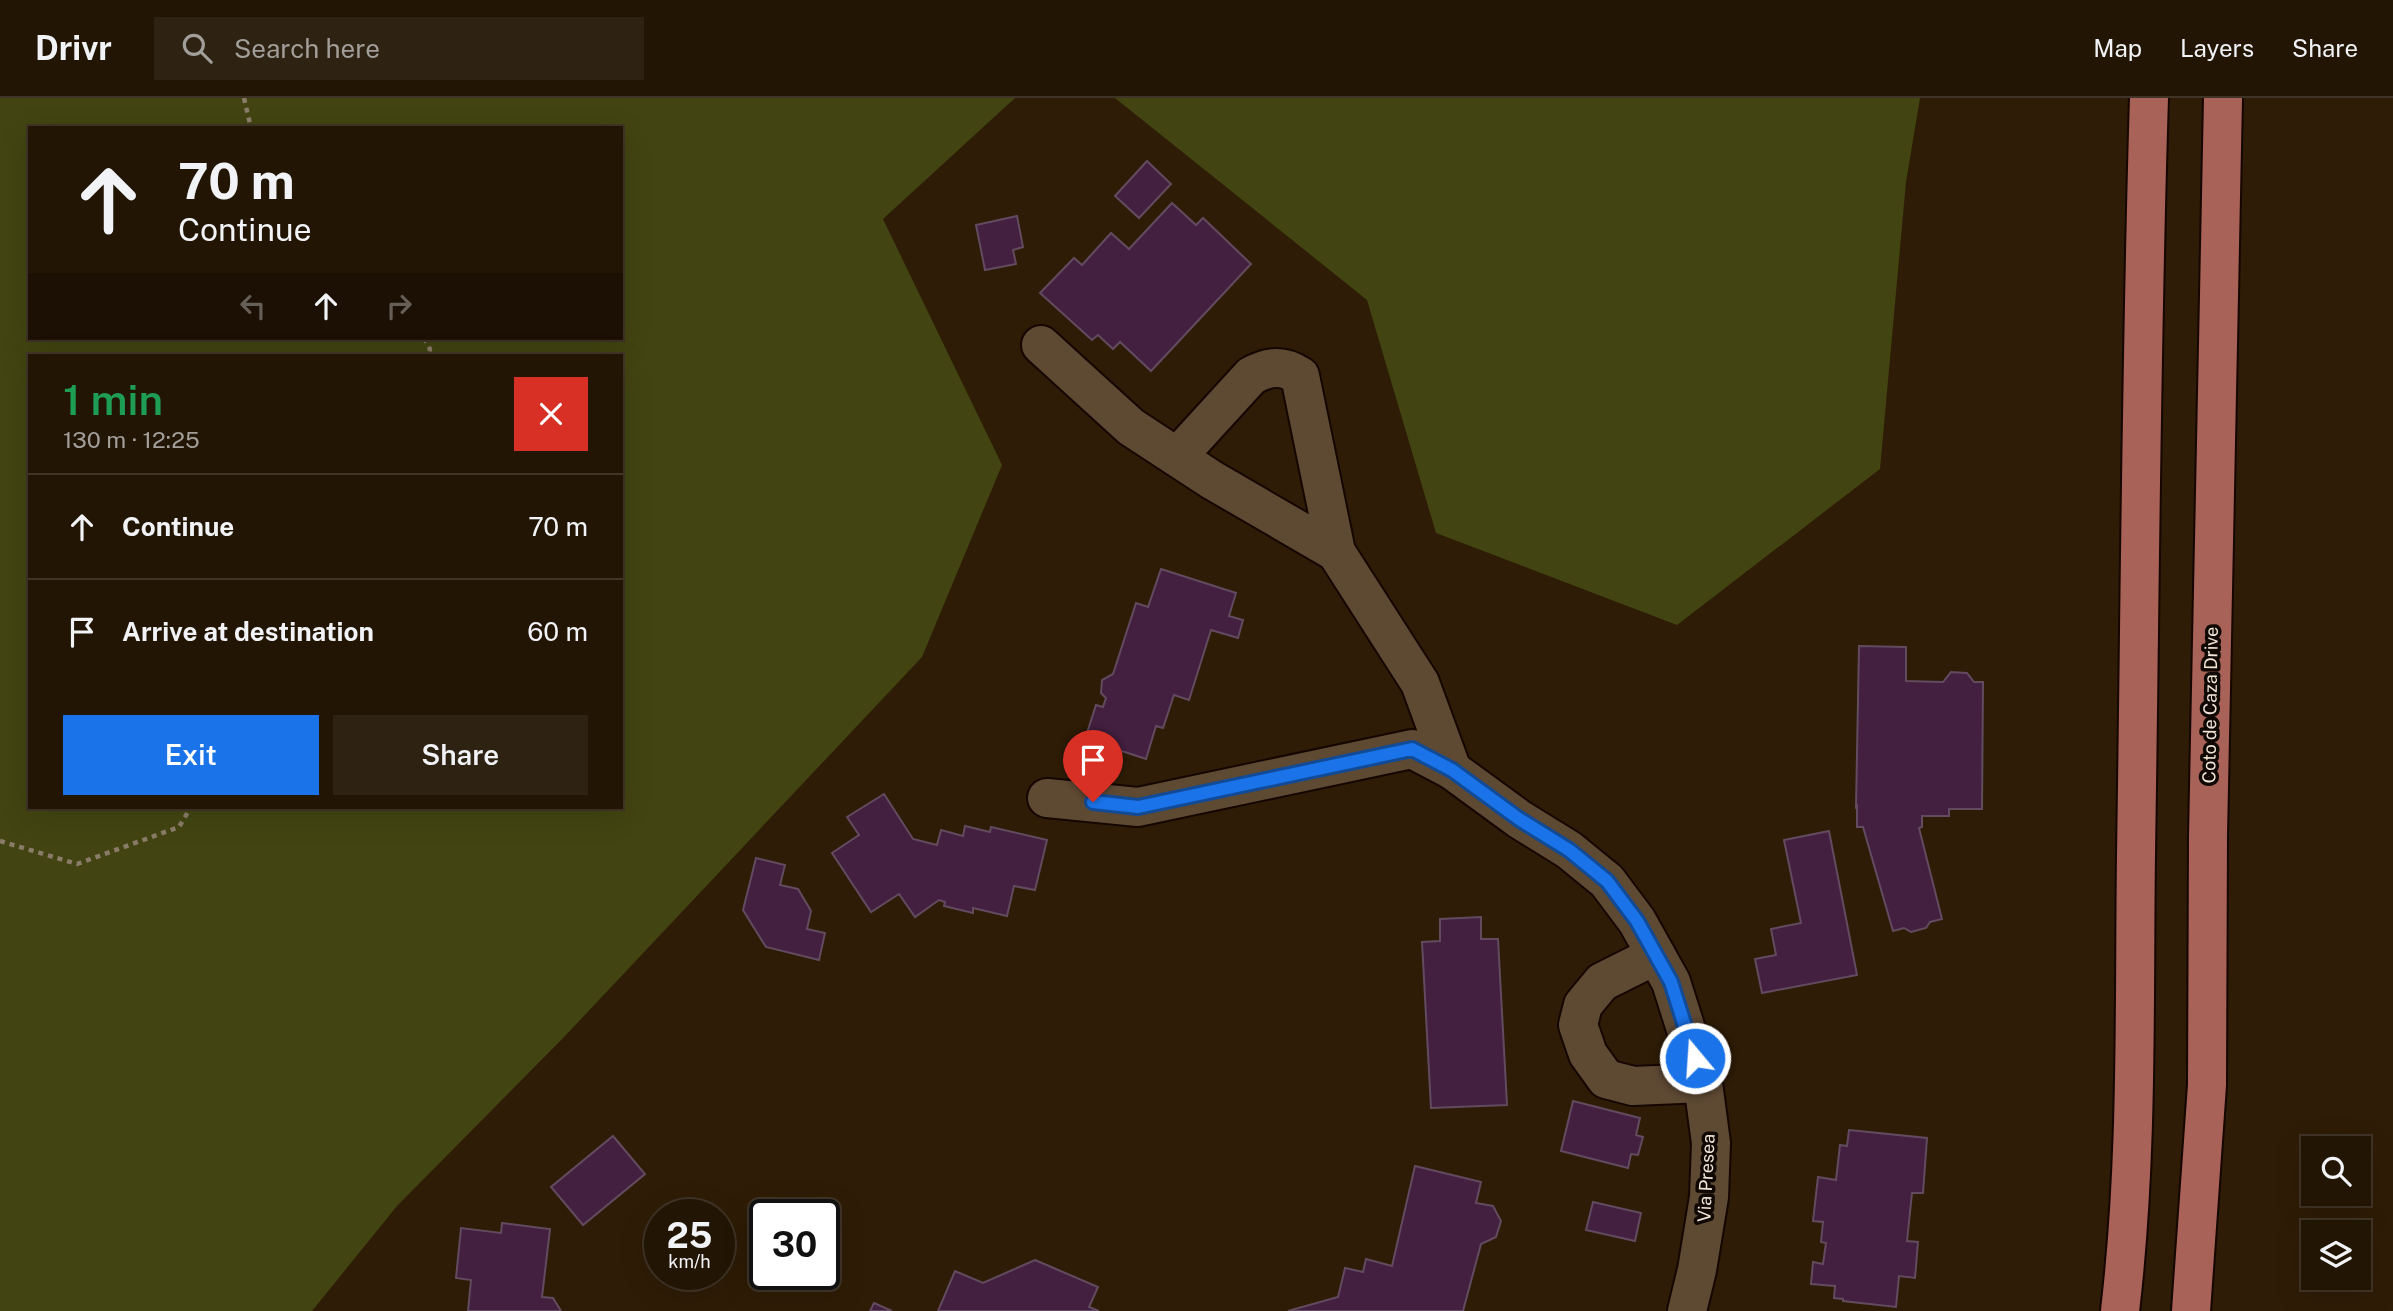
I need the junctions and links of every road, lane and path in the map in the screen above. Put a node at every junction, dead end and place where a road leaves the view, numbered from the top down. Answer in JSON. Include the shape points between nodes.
{"nodes":[{"id":1,"x":244,"y":98,"type":"edge"},
{"id":2,"x":2149,"y":98,"type":"edge"},
{"id":3,"x":2223,"y":98,"type":"edge"},
{"id":4,"x":251,"y":126,"type":"edge"},
{"id":5,"x":1041,"y":345,"type":"dead end"},
{"id":6,"x":1177,"y":457,"type":"junction"},
{"id":7,"x":1336,"y":552,"type":"junction"},
{"id":8,"x":1452,"y":770,"type":"junction"},
{"id":9,"x":1047,"y":797,"type":"dead end"},
{"id":10,"x":190,"y":809,"type":"edge"},
{"id":11,"x":0,"y":841,"type":"edge"},
{"id":12,"x":1656,"y":955,"type":"junction"},
{"id":13,"x":1703,"y":1083,"type":"junction"},
{"id":14,"x":1687,"y":1311,"type":"edge"},
{"id":15,"x":2120,"y":1311,"type":"edge"},
{"id":16,"x":2191,"y":1311,"type":"edge"}],
"edges":[{"from":1,"to":4,"type":"path"},
{"from":2,"to":15,"type":"main road","via":[[2133,1106],[2127,1256]]},
{"from":3,"to":16,"type":"main road","name":"Coto de Caza Drive","via":[[2207,1085]]},
{"from":5,"to":6,"type":"street","via":[[1131,426]]},
{"from":6,"to":7,"type":"street"},
{"from":6,"to":7,"type":"street","via":[[1251,376],[1264,368],[1289,368],[1300,376]]},
{"from":7,"to":8,"type":"street","via":[[1420,683]]},
{"from":8,"to":9,"type":"street","name":"Via Presea","via":[[1412,749],[1138,807]]},
{"from":8,"to":12,"type":"street","name":"Via Presea","via":[[1607,881]]},
{"from":10,"to":11,"type":"path","via":[[179,827],[77,864]]},
{"from":12,"to":13,"type":"street","name":"Via Presea","via":[[1671,982]]},
{"from":12,"to":13,"type":"street","via":[[1602,982],[1583,1005],[1578,1025],[1588,1055],[1605,1079],[1633,1086]]},
{"from":13,"to":14,"type":"street","name":"Via Presea","via":[[1711,1143],[1709,1197]]}]}
